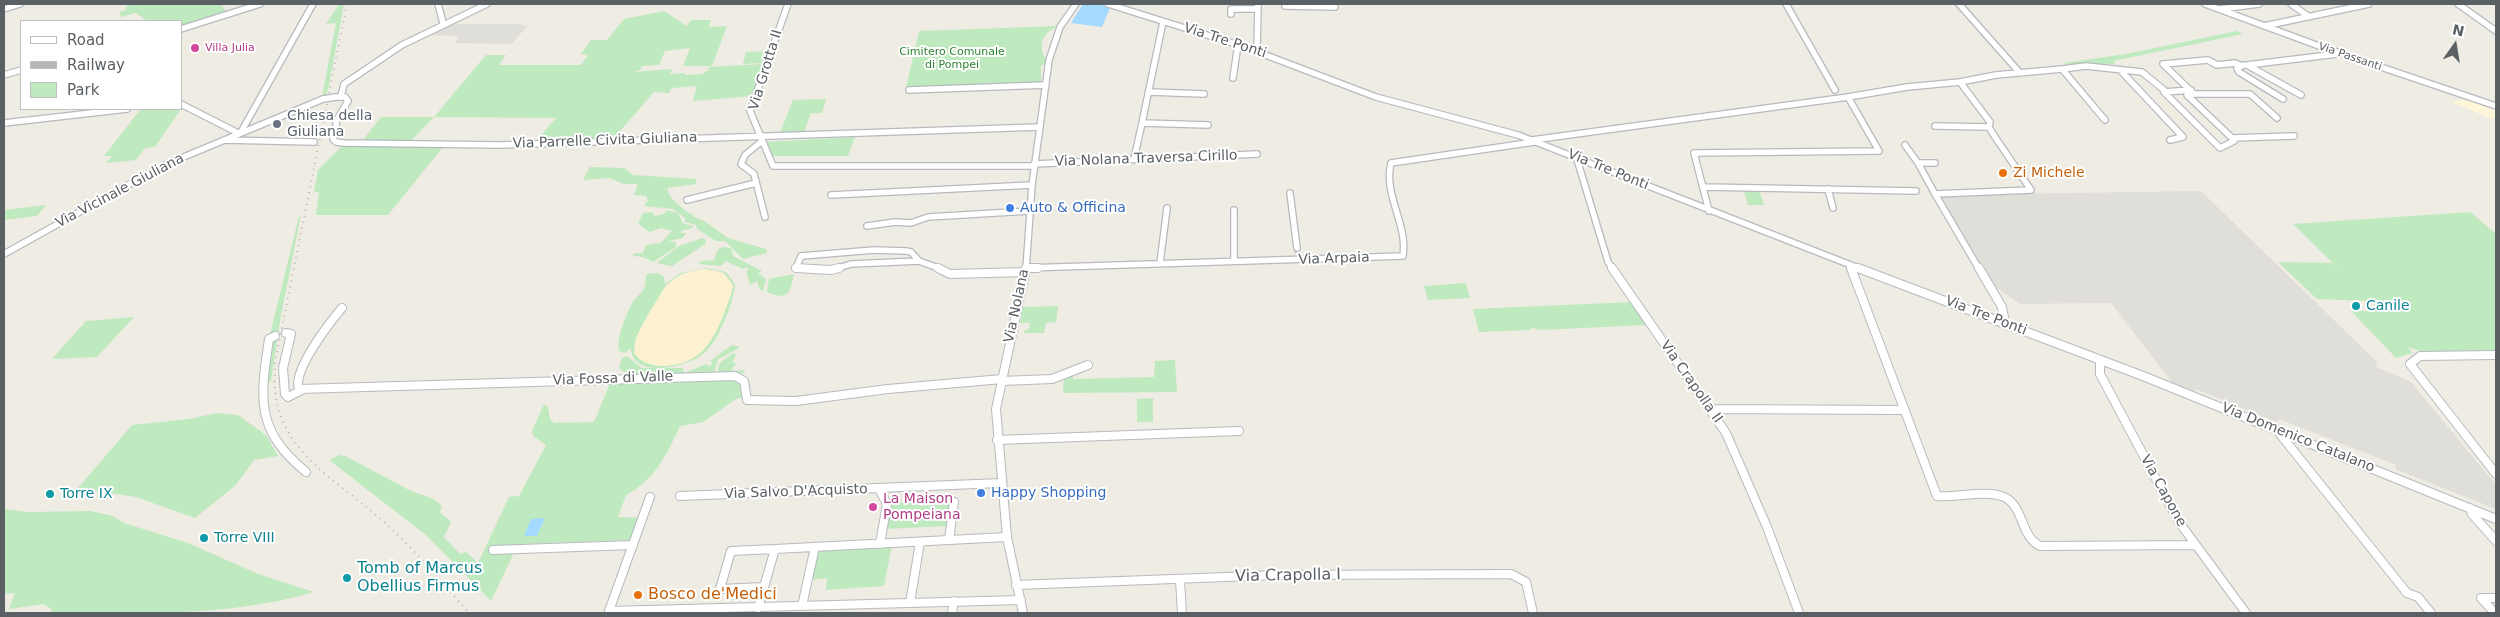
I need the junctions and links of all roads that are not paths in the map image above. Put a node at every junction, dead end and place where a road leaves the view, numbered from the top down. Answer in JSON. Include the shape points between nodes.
{"nodes":[{"id":1,"x":20,"y":4,"type":"edge"},
{"id":2,"x":260,"y":4,"type":"edge"},
{"id":3,"x":313,"y":4,"type":"edge"},
{"id":4,"x":438,"y":4,"type":"edge"},
{"id":5,"x":487,"y":4,"type":"edge"},
{"id":6,"x":788,"y":4,"type":"edge"},
{"id":7,"x":1076,"y":4,"type":"edge"},
{"id":8,"x":1108,"y":4,"type":"edge"},
{"id":9,"x":1286,"y":4,"type":"edge"},
{"id":10,"x":1786,"y":4,"type":"edge"},
{"id":11,"x":1959,"y":4,"type":"edge"},
{"id":12,"x":2205,"y":4,"type":"edge"},
{"id":13,"x":2259,"y":4,"type":"edge"},
{"id":14,"x":2291,"y":4,"type":"edge"},
{"id":15,"x":2369,"y":4,"type":"edge"},
{"id":16,"x":2458,"y":4,"type":"edge"},
{"id":17,"x":1258,"y":6,"type":"edge"},
{"id":18,"x":1335,"y":7,"type":"dead end"},
{"id":19,"x":4,"y":8,"type":"edge"},
{"id":20,"x":2220,"y":9,"type":"junction"},
{"id":21,"x":1231,"y":14,"type":"dead end"},
{"id":22,"x":2308,"y":16,"type":"junction"},
{"id":23,"x":1163,"y":22,"type":"junction"},
{"id":24,"x":443,"y":23,"type":"junction"},
{"id":25,"x":2263,"y":26,"type":"junction"},
{"id":26,"x":182,"y":29,"type":"edge"},
{"id":27,"x":2496,"y":31,"type":"edge"},
{"id":28,"x":1238,"y":44,"type":"junction"},
{"id":29,"x":1257,"y":51,"type":"junction"},
{"id":30,"x":2340,"y":54,"type":"junction"},
{"id":31,"x":2244,"y":65,"type":"junction"},
{"id":32,"x":2062,"y":69,"type":"junction"},
{"id":33,"x":20,"y":70,"type":"edge"},
{"id":34,"x":2121,"y":71,"type":"junction"},
{"id":35,"x":2020,"y":73,"type":"junction"},
{"id":36,"x":4,"y":75,"type":"edge"},
{"id":37,"x":1233,"y":78,"type":"dead end"},
{"id":38,"x":1960,"y":82,"type":"junction"},
{"id":39,"x":1046,"y":85,"type":"junction"},
{"id":40,"x":909,"y":90,"type":"dead end"},
{"id":41,"x":1835,"y":90,"type":"dead end"},
{"id":42,"x":2164,"y":90,"type":"junction"},
{"id":43,"x":1149,"y":92,"type":"junction"},
{"id":44,"x":2192,"y":92,"type":"junction"},
{"id":45,"x":1204,"y":94,"type":"dead end"},
{"id":46,"x":2301,"y":95,"type":"dead end"},
{"id":47,"x":338,"y":96,"type":"junction"},
{"id":48,"x":1848,"y":97,"type":"junction"},
{"id":49,"x":2283,"y":99,"type":"dead end"},
{"id":50,"x":182,"y":104,"type":"edge"},
{"id":51,"x":2496,"y":106,"type":"edge"},
{"id":52,"x":117,"y":110,"type":"edge"},
{"id":53,"x":2277,"y":118,"type":"dead end"},
{"id":54,"x":2105,"y":120,"type":"dead end"},
{"id":55,"x":4,"y":123,"type":"edge"},
{"id":56,"x":1142,"y":123,"type":"junction"},
{"id":57,"x":1208,"y":125,"type":"dead end"},
{"id":58,"x":1935,"y":126,"type":"dead end"},
{"id":59,"x":1039,"y":127,"type":"junction"},
{"id":60,"x":1989,"y":127,"type":"junction"},
{"id":61,"x":239,"y":132,"type":"junction"},
{"id":62,"x":2294,"y":136,"type":"dead end"},
{"id":63,"x":761,"y":138,"type":"junction"},
{"id":64,"x":2232,"y":138,"type":"junction"},
{"id":65,"x":221,"y":140,"type":"junction"},
{"id":66,"x":2170,"y":140,"type":"dead end"},
{"id":67,"x":1533,"y":141,"type":"junction"},
{"id":68,"x":314,"y":142,"type":"dead end"},
{"id":69,"x":1905,"y":145,"type":"dead end"},
{"id":70,"x":1257,"y":154,"type":"dead end"},
{"id":71,"x":1576,"y":156,"type":"junction"},
{"id":72,"x":1134,"y":160,"type":"junction"},
{"id":73,"x":1918,"y":163,"type":"junction"},
{"id":74,"x":1934,"y":163,"type":"dead end"},
{"id":75,"x":1034,"y":165,"type":"junction"},
{"id":76,"x":756,"y":183,"type":"junction"},
{"id":77,"x":1032,"y":185,"type":"junction"},
{"id":78,"x":1704,"y":186,"type":"junction"},
{"id":79,"x":1828,"y":189,"type":"junction"},
{"id":80,"x":1916,"y":191,"type":"dead end"},
{"id":81,"x":1290,"y":193,"type":"dead end"},
{"id":82,"x":1935,"y":194,"type":"junction"},
{"id":83,"x":831,"y":195,"type":"dead end"},
{"id":84,"x":687,"y":200,"type":"dead end"},
{"id":85,"x":1167,"y":208,"type":"dead end"},
{"id":86,"x":1833,"y":208,"type":"dead end"},
{"id":87,"x":1234,"y":210,"type":"dead end"},
{"id":88,"x":1029,"y":211,"type":"junction"},
{"id":89,"x":1709,"y":211,"type":"junction"},
{"id":90,"x":765,"y":217,"type":"dead end"},
{"id":91,"x":867,"y":226,"type":"dead end"},
{"id":92,"x":4,"y":254,"type":"edge"},
{"id":93,"x":1298,"y":255,"type":"junction"},
{"id":94,"x":919,"y":261,"type":"junction"},
{"id":95,"x":1234,"y":262,"type":"junction"},
{"id":96,"x":1160,"y":263,"type":"junction"},
{"id":97,"x":1850,"y":266,"type":"junction"},
{"id":98,"x":1025,"y":270,"type":"junction"},
{"id":99,"x":342,"y":308,"type":"dead end"},
{"id":100,"x":2005,"y":323,"type":"junction"},
{"id":101,"x":286,"y":333,"type":"dead end"},
{"id":102,"x":275,"y":336,"type":"dead end"},
{"id":103,"x":2496,"y":355,"type":"edge"},
{"id":104,"x":2100,"y":360,"type":"junction"},
{"id":105,"x":1088,"y":365,"type":"dead end"},
{"id":106,"x":1002,"y":380,"type":"junction"},
{"id":107,"x":302,"y":390,"type":"junction"},
{"id":108,"x":1711,"y":409,"type":"junction"},
{"id":109,"x":1902,"y":410,"type":"junction"},
{"id":110,"x":2276,"y":429,"type":"junction"},
{"id":111,"x":1239,"y":430,"type":"dead end"},
{"id":112,"x":997,"y":440,"type":"junction"},
{"id":113,"x":306,"y":472,"type":"dead end"},
{"id":114,"x":2496,"y":474,"type":"edge"},
{"id":115,"x":1001,"y":483,"type":"junction"},
{"id":116,"x":879,"y":489,"type":"junction"},
{"id":117,"x":680,"y":496,"type":"dead end"},
{"id":118,"x":650,"y":497,"type":"dead end"},
{"id":119,"x":954,"y":502,"type":"dead end"},
{"id":120,"x":2470,"y":508,"type":"junction"},
{"id":121,"x":2496,"y":519,"type":"edge"},
{"id":122,"x":1006,"y":537,"type":"junction"},
{"id":123,"x":949,"y":540,"type":"junction"},
{"id":124,"x":2496,"y":541,"type":"edge"},
{"id":125,"x":920,"y":542,"type":"junction"},
{"id":126,"x":880,"y":544,"type":"junction"},
{"id":127,"x":633,"y":545,"type":"junction"},
{"id":128,"x":2195,"y":545,"type":"junction"},
{"id":129,"x":815,"y":547,"type":"junction"},
{"id":130,"x":775,"y":549,"type":"junction"},
{"id":131,"x":493,"y":550,"type":"dead end"},
{"id":132,"x":1180,"y":580,"type":"junction"},
{"id":133,"x":1016,"y":585,"type":"junction"},
{"id":134,"x":764,"y":587,"type":"junction"},
{"id":135,"x":2496,"y":598,"type":"edge"},
{"id":136,"x":1021,"y":600,"type":"junction"},
{"id":137,"x":954,"y":602,"type":"junction"},
{"id":138,"x":910,"y":603,"type":"junction"},
{"id":139,"x":802,"y":606,"type":"junction"},
{"id":140,"x":758,"y":608,"type":"junction"},
{"id":141,"x":952,"y":613,"type":"edge"},
{"id":142,"x":1023,"y":613,"type":"edge"},
{"id":143,"x":1182,"y":613,"type":"edge"},
{"id":144,"x":1532,"y":613,"type":"edge"},
{"id":145,"x":1799,"y":613,"type":"edge"},
{"id":146,"x":2246,"y":613,"type":"edge"},
{"id":147,"x":2431,"y":613,"type":"edge"},
{"id":148,"x":2495,"y":613,"type":"edge"}],
"edges":[{"from":1,"to":19,"type":"street"},
{"from":2,"to":26,"type":"street"},
{"from":3,"to":61,"type":"street"},
{"from":4,"to":24,"type":"street"},
{"from":5,"to":24,"type":"street"},
{"from":6,"to":63,"type":"street","name":"Via Grotta II","via":[[750,110]]},
{"from":7,"to":39,"type":"street","name":"Via Nolana","via":[[1060,27],[1049,60]]},
{"from":8,"to":23,"type":"street","name":"Via Tre Ponti"},
{"from":9,"to":18,"type":"street"},
{"from":10,"to":41,"type":"street"},
{"from":11,"to":35,"type":"street"},
{"from":12,"to":20,"type":"street","name":"Via Passanti"},
{"from":13,"to":20,"type":"street"},
{"from":14,"to":22,"type":"street"},
{"from":15,"to":22,"type":"street"},
{"from":16,"to":27,"type":"street"},
{"from":17,"to":21,"type":"street","via":[[1231,9]]},
{"from":17,"to":29,"type":"street"},
{"from":20,"to":25,"type":"street","name":"Via Passanti"},
{"from":22,"to":25,"type":"street"},
{"from":23,"to":28,"type":"street","name":"Via Tre Ponti"},
{"from":23,"to":43,"type":"street"},
{"from":24,"to":47,"type":"street","via":[[402,44],[344,84]]},
{"from":25,"to":30,"type":"street","name":"Via Passanti"},
{"from":28,"to":29,"type":"street","name":"Via Tre Ponti"},
{"from":28,"to":37,"type":"street"},
{"from":29,"to":67,"type":"street","name":"Via Tre Ponti","via":[[1376,97]]},
{"from":30,"to":31,"type":"street"},
{"from":30,"to":51,"type":"street","name":"Via Passanti"},
{"from":31,"to":44,"type":"street","via":[[2217,65],[2205,60],[2164,64]]},
{"from":31,"to":46,"type":"street"},
{"from":31,"to":49,"type":"street","via":[[2237,68],[2239,72]]},
{"from":32,"to":34,"type":"street","via":[[2086,66]]},
{"from":32,"to":35,"type":"street"},
{"from":32,"to":54,"type":"street"},
{"from":33,"to":36,"type":"street"},
{"from":34,"to":42,"type":"street","via":[[2142,72]]},
{"from":34,"to":66,"type":"street","via":[[2183,137]]},
{"from":35,"to":38,"type":"street"},
{"from":38,"to":48,"type":"street","via":[[1907,86]]},
{"from":38,"to":60,"type":"street","via":[[1990,122]]},
{"from":39,"to":40,"type":"street"},
{"from":39,"to":59,"type":"street","name":"Via Nolana"},
{"from":42,"to":44,"type":"street"},
{"from":42,"to":64,"type":"street","via":[[2220,148],[2234,141]]},
{"from":43,"to":45,"type":"street"},
{"from":43,"to":56,"type":"street"},
{"from":44,"to":53,"type":"street","via":[[2250,94]]},
{"from":44,"to":64,"type":"street","via":[[2187,94]]},
{"from":47,"to":61,"type":"street","bridge":true},
{"from":47,"to":63,"type":"street","name":"Via Parrelle Civita Giuliana","via":[[347,99],[348,103],[338,120],[333,139],[340,143],[483,145]]},
{"from":48,"to":67,"type":"street"},
{"from":48,"to":78,"type":"street","via":[[1879,151],[1697,152],[1693,154]]},
{"from":50,"to":61,"type":"street"},
{"from":52,"to":55,"type":"street"},
{"from":56,"to":57,"type":"street"},
{"from":56,"to":72,"type":"street"},
{"from":58,"to":60,"type":"street"},
{"from":59,"to":63,"type":"street","name":"Via Parrelle Civita Giuliana"},
{"from":59,"to":75,"type":"street","name":"Via Nolana"},
{"from":60,"to":82,"type":"street","via":[[2031,190]]},
{"from":61,"to":65,"type":"street","name":"Via Vicinale Giuliana"},
{"from":62,"to":64,"type":"street"},
{"from":63,"to":75,"type":"street","name":"Via Grotta II","via":[[773,166]]},
{"from":63,"to":76,"type":"street","via":[[741,164],[754,174]]},
{"from":65,"to":68,"type":"street"},
{"from":65,"to":92,"type":"street","name":"Via Vicinale Giuliana","via":[[141,177]]},
{"from":67,"to":71,"type":"street","name":"Via Tre Ponti"},
{"from":67,"to":93,"type":"street","name":"Via Arpaia","via":[[1394,161],[1389,169],[1404,246],[1403,256]]},
{"from":69,"to":73,"type":"street"},
{"from":70,"to":72,"type":"street","name":"Via Nolana Traversa Cirillo"},
{"from":71,"to":89,"type":"street","name":"Via Tre Ponti"},
{"from":71,"to":108,"type":"street","name":"Via Crapolla II","via":[[1608,262]]},
{"from":72,"to":75,"type":"street","name":"Via Nolana Traversa Cirillo"},
{"from":73,"to":74,"type":"street"},
{"from":73,"to":82,"type":"street"},
{"from":75,"to":77,"type":"street","name":"Via Nolana"},
{"from":76,"to":84,"type":"street"},
{"from":76,"to":90,"type":"street"},
{"from":77,"to":83,"type":"street"},
{"from":77,"to":88,"type":"street","name":"Via Nolana"},
{"from":78,"to":79,"type":"street"},
{"from":78,"to":89,"type":"street"},
{"from":79,"to":80,"type":"street"},
{"from":79,"to":86,"type":"street"},
{"from":81,"to":93,"type":"street"},
{"from":82,"to":100,"type":"street","via":[[2002,307]]},
{"from":85,"to":96,"type":"street"},
{"from":87,"to":95,"type":"street"},
{"from":88,"to":91,"type":"street","via":[[928,217],[911,223]]},
{"from":88,"to":98,"type":"street","name":"Via Nolana"},
{"from":89,"to":97,"type":"street","name":"Via Tre Ponti"},
{"from":93,"to":95,"type":"street","name":"Via Arpaia"},
{"from":94,"to":94,"type":"street","name":"Via Arpaia","via":[[851,264],[831,270],[796,268],[801,256],[874,250],[906,250]]},
{"from":94,"to":98,"type":"street","name":"Via Arpaia","via":[[950,274]]},
{"from":95,"to":96,"type":"street","name":"Via Arpaia"},
{"from":96,"to":98,"type":"street","name":"Via Arpaia"},
{"from":97,"to":100,"type":"street","name":"Via Tre Ponti"},
{"from":97,"to":109,"type":"street"},
{"from":98,"to":106,"type":"street","name":"Via Nolana"},
{"from":99,"to":107,"type":"street","via":[[324,330],[298,377],[297,384]]},
{"from":100,"to":104,"type":"street","name":"Via Tre Ponti"},
{"from":101,"to":107,"type":"street","via":[[291,334],[283,368],[284,394],[294,396]]},
{"from":102,"to":113,"type":"street","via":[[269,339],[261,391],[266,418],[280,450]]},
{"from":103,"to":114,"type":"street","via":[[2420,356],[2410,364]]},
{"from":104,"to":110,"type":"street","name":"Via Domenico Catalano"},
{"from":104,"to":128,"type":"street","name":"Via Capone","via":[[2099,371],[2120,412],[2174,514]]},
{"from":105,"to":106,"type":"street","via":[[1052,379]]},
{"from":106,"to":107,"type":"street","name":"Via Fossa di Valle","via":[[781,402],[747,400],[744,381],[735,376]]},
{"from":106,"to":112,"type":"street","name":"Via Nolana","via":[[996,409]]},
{"from":108,"to":109,"type":"street"},
{"from":108,"to":145,"type":"street","name":"Via Crapolla II","via":[[1732,443]]},
{"from":109,"to":128,"type":"street","via":[[1934,493],[1942,497],[2005,498],[2014,506],[2035,545]]},
{"from":110,"to":120,"type":"street","name":"Via Domenico Catalano"},
{"from":110,"to":147,"type":"street","via":[[2407,593],[2418,598]]},
{"from":111,"to":112,"type":"street"},
{"from":112,"to":115,"type":"street","name":"Via Nolana"},
{"from":115,"to":116,"type":"street","name":"Via Salvo D'Acquisto"},
{"from":115,"to":122,"type":"street","name":"Via Nolana"},
{"from":116,"to":117,"type":"street","name":"Via Salvo D'Acquisto"},
{"from":116,"to":126,"type":"street","via":[[887,504]]},
{"from":118,"to":127,"type":"street"},
{"from":119,"to":123,"type":"street"},
{"from":120,"to":121,"type":"street","name":"Via Domenico Catalano"},
{"from":120,"to":124,"type":"street"},
{"from":122,"to":123,"type":"street"},
{"from":122,"to":133,"type":"street","name":"Via Nolana"},
{"from":123,"to":125,"type":"street"},
{"from":125,"to":126,"type":"street"},
{"from":125,"to":138,"type":"street"},
{"from":126,"to":129,"type":"street"},
{"from":127,"to":131,"type":"street"},
{"from":127,"to":140,"type":"street","via":[[609,611]]},
{"from":128,"to":146,"type":"street","name":"Via Capone"},
{"from":129,"to":130,"type":"street"},
{"from":129,"to":139,"type":"street"},
{"from":130,"to":134,"type":"street"},
{"from":130,"to":134,"type":"street","via":[[731,551],[720,589]]},
{"from":132,"to":133,"type":"street","name":"Via Crapolla I"},
{"from":132,"to":143,"type":"street"},
{"from":132,"to":144,"type":"street","name":"Via Crapolla I","via":[[1278,575],[1511,574],[1526,582]]},
{"from":133,"to":136,"type":"street","name":"Via Nolana"},
{"from":134,"to":140,"type":"street"},
{"from":135,"to":148,"type":"street","via":[[2481,598]]},
{"from":136,"to":137,"type":"street"},
{"from":136,"to":142,"type":"street","name":"Via Nolana"},
{"from":137,"to":138,"type":"street"},
{"from":137,"to":141,"type":"street"},
{"from":138,"to":139,"type":"street"},
{"from":139,"to":140,"type":"street"}]}
